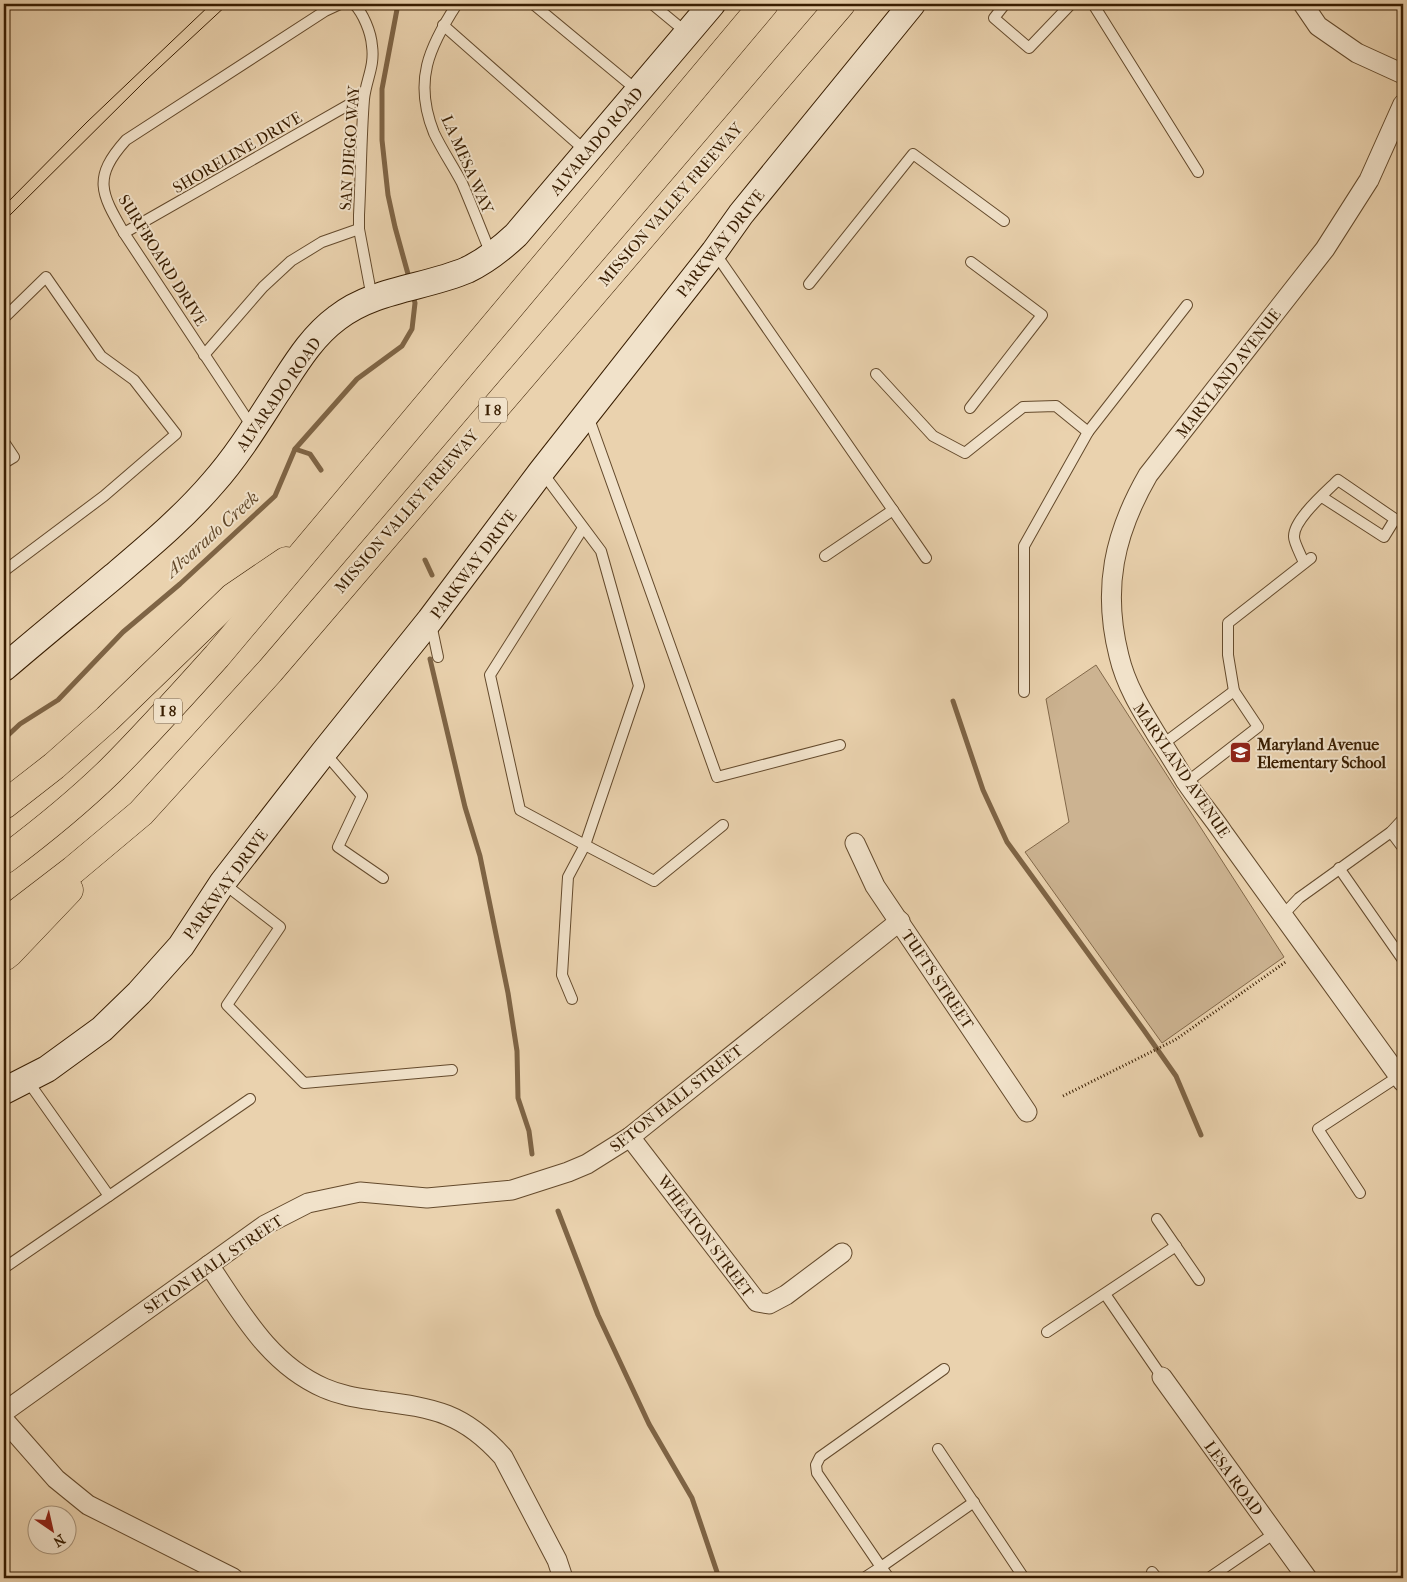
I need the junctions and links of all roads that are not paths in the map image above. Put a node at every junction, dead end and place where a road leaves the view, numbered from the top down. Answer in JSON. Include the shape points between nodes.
{"nodes":[{"id":1,"x":340,"y":4,"type":"edge"},
{"id":2,"x":354,"y":4,"type":"edge"},
{"id":3,"x":457,"y":4,"type":"edge"},
{"id":4,"x":533,"y":4,"type":"edge"},
{"id":5,"x":652,"y":4,"type":"edge"},
{"id":6,"x":712,"y":4,"type":"edge"},
{"id":7,"x":764,"y":4,"type":"edge"},
{"id":8,"x":840,"y":4,"type":"edge"},
{"id":9,"x":912,"y":4,"type":"edge"},
{"id":10,"x":1005,"y":4,"type":"edge"},
{"id":11,"x":1071,"y":4,"type":"edge"},
{"id":12,"x":1093,"y":4,"type":"edge"},
{"id":13,"x":1303,"y":4,"type":"edge"},
{"id":14,"x":443,"y":26,"type":"junction"},
{"id":15,"x":687,"y":33,"type":"junction"},
{"id":16,"x":1403,"y":74,"type":"edge"},
{"id":17,"x":638,"y":91,"type":"junction"},
{"id":18,"x":364,"y":96,"type":"junction"},
{"id":19,"x":1403,"y":104,"type":"edge"},
{"id":20,"x":587,"y":152,"type":"junction"},
{"id":21,"x":1198,"y":172,"type":"dead end"},
{"id":22,"x":1004,"y":220,"type":"dead end"},
{"id":23,"x":359,"y":228,"type":"junction"},
{"id":24,"x":124,"y":233,"type":"junction"},
{"id":25,"x":714,"y":252,"type":"junction"},
{"id":26,"x":492,"y":256,"type":"junction"},
{"id":27,"x":971,"y":262,"type":"dead end"},
{"id":28,"x":809,"y":284,"type":"dead end"},
{"id":29,"x":372,"y":298,"type":"junction"},
{"id":30,"x":1186,"y":305,"type":"dead end"},
{"id":31,"x":4,"y":318,"type":"edge"},
{"id":32,"x":204,"y":355,"type":"junction"},
{"id":33,"x":876,"y":374,"type":"dead end"},
{"id":34,"x":970,"y":408,"type":"dead end"},
{"id":35,"x":587,"y":413,"type":"junction"},
{"id":36,"x":254,"y":429,"type":"junction"},
{"id":37,"x":1088,"y":432,"type":"junction"},
{"id":38,"x":4,"y":442,"type":"edge"},
{"id":39,"x":4,"y":463,"type":"edge"},
{"id":40,"x":541,"y":472,"type":"junction"},
{"id":41,"x":1322,"y":497,"type":"junction"},
{"id":42,"x":893,"y":510,"type":"junction"},
{"id":43,"x":583,"y":528,"type":"junction"},
{"id":44,"x":314,"y":542,"type":"junction"},
{"id":45,"x":825,"y":556,"type":"dead end"},
{"id":46,"x":926,"y":558,"type":"dead end"},
{"id":47,"x":4,"y":570,"type":"edge"},
{"id":48,"x":430,"y":620,"type":"junction"},
{"id":49,"x":438,"y":658,"type":"dead end"},
{"id":50,"x":8,"y":662,"type":"edge"},
{"id":51,"x":1234,"y":691,"type":"junction"},
{"id":52,"x":1024,"y":692,"type":"dead end"},
{"id":53,"x":1163,"y":744,"type":"junction"},
{"id":54,"x":840,"y":745,"type":"dead end"},
{"id":55,"x":324,"y":752,"type":"junction"},
{"id":56,"x":1187,"y":782,"type":"junction"},
{"id":57,"x":4,"y":805,"type":"edge"},
{"id":58,"x":142,"y":813,"type":"junction"},
{"id":59,"x":1403,"y":819,"type":"edge"},
{"id":60,"x":723,"y":825,"type":"dead end"},
{"id":61,"x":1391,"y":832,"type":"junction"},
{"id":62,"x":855,"y":843,"type":"dead end"},
{"id":63,"x":585,"y":845,"type":"junction"},
{"id":64,"x":1403,"y":848,"type":"edge"},
{"id":65,"x":4,"y":860,"type":"edge"},
{"id":66,"x":1339,"y":868,"type":"junction"},
{"id":67,"x":382,"y":878,"type":"dead end"},
{"id":68,"x":223,"y":882,"type":"junction"},
{"id":69,"x":1282,"y":916,"type":"junction"},
{"id":70,"x":900,"y":921,"type":"junction"},
{"id":71,"x":4,"y":923,"type":"edge"},
{"id":72,"x":4,"y":957,"type":"edge"},
{"id":73,"x":1403,"y":960,"type":"edge"},
{"id":74,"x":572,"y":999,"type":"dead end"},
{"id":75,"x":452,"y":1070,"type":"dead end"},
{"id":76,"x":1401,"y":1079,"type":"edge"},
{"id":77,"x":15,"y":1085,"type":"edge"},
{"id":78,"x":250,"y":1099,"type":"dead end"},
{"id":79,"x":1027,"y":1112,"type":"dead end"},
{"id":80,"x":630,"y":1137,"type":"junction"},
{"id":81,"x":1360,"y":1193,"type":"dead end"},
{"id":82,"x":109,"y":1196,"type":"junction"},
{"id":83,"x":1157,"y":1219,"type":"dead end"},
{"id":84,"x":1176,"y":1246,"type":"junction"},
{"id":85,"x":842,"y":1253,"type":"dead end"},
{"id":86,"x":208,"y":1265,"type":"junction"},
{"id":87,"x":4,"y":1268,"type":"edge"},
{"id":88,"x":1199,"y":1280,"type":"dead end"},
{"id":89,"x":1105,"y":1294,"type":"junction"},
{"id":90,"x":1047,"y":1332,"type":"dead end"},
{"id":91,"x":944,"y":1369,"type":"dead end"},
{"id":92,"x":1162,"y":1377,"type":"joint"},
{"id":93,"x":4,"y":1412,"type":"edge"},
{"id":94,"x":4,"y":1420,"type":"edge"},
{"id":95,"x":938,"y":1449,"type":"dead end"},
{"id":96,"x":974,"y":1502,"type":"junction"},
{"id":97,"x":1274,"y":1533,"type":"junction"},
{"id":98,"x":881,"y":1567,"type":"junction"},
{"id":99,"x":233,"y":1578,"type":"edge"},
{"id":100,"x":563,"y":1578,"type":"edge"},
{"id":101,"x":864,"y":1578,"type":"edge"},
{"id":102,"x":889,"y":1578,"type":"edge"},
{"id":103,"x":1024,"y":1578,"type":"edge"},
{"id":104,"x":1209,"y":1578,"type":"edge"},
{"id":105,"x":1307,"y":1578,"type":"edge"}],
"edges":[{"from":1,"to":24,"type":"lane","name":"SURFBOARD DRIVE","via":[[325,10],[126,140],[108,166],[103,183],[104,193]]},
{"from":2,"to":18,"type":"lane","name":"SAN DIEGO WAY","via":[[372,46],[372,68]]},
{"from":3,"to":14,"type":"lane","name":"LA MESA WAY"},
{"from":4,"to":17,"type":"lane"},
{"from":5,"to":15,"type":"lane"},
{"from":6,"to":15,"type":"street","name":"ALVARADO ROAD"},
{"from":7,"to":44,"type":"highway","number":"I 8"},
{"from":8,"to":58,"type":"highway","name":"MISSION VALLEY FREEWAY","number":"I 8","via":[[270,671]]},
{"from":9,"to":25,"type":"street","name":"PARKWAY DRIVE","via":[[741,214]]},
{"from":10,"to":11,"type":"lane","via":[[994,18],[1030,48]]},
{"from":12,"to":21,"type":"lane"},
{"from":13,"to":16,"type":"street","via":[[1318,26],[1357,53]]},
{"from":14,"to":20,"type":"lane"},
{"from":14,"to":26,"type":"lane","name":"LA MESA WAY","via":[[426,67],[424,81],[428,111],[434,131],[461,182]]},
{"from":15,"to":17,"type":"street","name":"ALVARADO ROAD"},
{"from":17,"to":20,"type":"street","name":"ALVARADO ROAD"},
{"from":18,"to":23,"type":"lane","name":"SAN DIEGO WAY"},
{"from":18,"to":24,"type":"lane","name":"SHORELINE DRIVE"},
{"from":19,"to":53,"type":"street","name":"MARYLAND AVENUE","via":[[1369,180],[1325,249],[1148,475],[1126,518],[1118,540],[1112,580],[1114,635],[1126,681]]},
{"from":20,"to":26,"type":"street","name":"ALVARADO ROAD","via":[[516,235]]},
{"from":22,"to":28,"type":"lane","via":[[913,154]]},
{"from":23,"to":29,"type":"lane","name":"SAN DIEGO WAY"},
{"from":23,"to":32,"type":"lane","via":[[322,242],[291,261],[263,287]]},
{"from":24,"to":32,"type":"lane","name":"SURFBOARD DRIVE"},
{"from":25,"to":35,"type":"street","name":"PARKWAY DRIVE"},
{"from":25,"to":42,"type":"lane"},
{"from":26,"to":29,"type":"street","name":"ALVARADO ROAD","via":[[466,270]]},
{"from":27,"to":34,"type":"lane","via":[[1042,315]]},
{"from":29,"to":36,"type":"street","name":"ALVARADO ROAD","via":[[337,317],[311,342]]},
{"from":30,"to":37,"type":"lane"},
{"from":31,"to":47,"type":"lane","via":[[46,277],[102,356],[134,380],[176,434],[104,496]]},
{"from":32,"to":36,"type":"lane","name":"SURFBOARD DRIVE"},
{"from":33,"to":37,"type":"lane","via":[[933,436],[965,453],[1023,407],[1056,406]]},
{"from":35,"to":40,"type":"street","name":"PARKWAY DRIVE"},
{"from":35,"to":54,"type":"lane","via":[[717,777]]},
{"from":36,"to":50,"type":"street","name":"ALVARADO ROAD","via":[[213,483],[174,524]]},
{"from":37,"to":52,"type":"lane","via":[[1024,546]]},
{"from":38,"to":39,"type":"lane","via":[[14,457]]},
{"from":40,"to":43,"type":"lane"},
{"from":40,"to":48,"type":"street","name":"PARKWAY DRIVE"},
{"from":41,"to":41,"type":"lane","via":[[1338,480],[1395,519],[1384,538]]},
{"from":41,"to":51,"type":"lane","via":[[1299,520],[1294,536],[1307,560],[1228,623],[1228,656]]},
{"from":42,"to":45,"type":"lane"},
{"from":42,"to":46,"type":"lane"},
{"from":43,"to":63,"type":"lane","via":[[600,552],[639,686]]},
{"from":43,"to":63,"type":"lane","via":[[490,675],[520,810]]},
{"from":44,"to":57,"type":"highway","via":[[233,597],[107,719]]},
{"from":44,"to":65,"type":"highway","number":"I 8","via":[[158,722],[108,773]]},
{"from":48,"to":49,"type":"lane"},
{"from":48,"to":55,"type":"street","name":"PARKWAY DRIVE"},
{"from":51,"to":53,"type":"lane"},
{"from":51,"to":56,"type":"lane","via":[[1258,727]]},
{"from":53,"to":56,"type":"street","name":"MARYLAND AVENUE"},
{"from":55,"to":67,"type":"lane","via":[[362,796],[338,847]]},
{"from":55,"to":68,"type":"street","name":"PARKWAY DRIVE"},
{"from":56,"to":69,"type":"street","name":"MARYLAND AVENUE"},
{"from":58,"to":71,"type":"highway","name":"MISSION VALLEY FREEWAY","number":"I 8"},
{"from":58,"to":72,"type":"highway"},
{"from":59,"to":61,"type":"lane"},
{"from":60,"to":63,"type":"lane","via":[[654,881]]},
{"from":61,"to":64,"type":"lane"},
{"from":61,"to":66,"type":"lane"},
{"from":62,"to":70,"type":"street","name":"TUFTS STREET","via":[[875,886]]},
{"from":63,"to":74,"type":"lane","via":[[568,877],[562,975]]},
{"from":66,"to":69,"type":"lane","via":[[1299,898]]},
{"from":66,"to":73,"type":"lane"},
{"from":68,"to":75,"type":"lane","via":[[280,927],[227,1006],[304,1083]]},
{"from":68,"to":77,"type":"street","name":"PARKWAY DRIVE","via":[[181,946],[139,994],[102,1029]]},
{"from":69,"to":76,"type":"street","name":"MARYLAND AVENUE"},
{"from":70,"to":79,"type":"street","name":"TUFTS STREET"},
{"from":70,"to":80,"type":"street","name":"SETON HALL STREET"},
{"from":76,"to":81,"type":"lane","via":[[1318,1129]]},
{"from":77,"to":82,"type":"lane"},
{"from":78,"to":82,"type":"lane"},
{"from":80,"to":85,"type":"street","name":"WHEATON STREET","via":[[757,1302],[768,1304],[786,1295]]},
{"from":80,"to":86,"type":"street","name":"SETON HALL STREET","via":[[588,1164],[512,1190],[427,1198],[360,1192],[308,1203],[265,1225]]},
{"from":82,"to":87,"type":"lane"},
{"from":83,"to":84,"type":"lane"},
{"from":84,"to":88,"type":"lane"},
{"from":84,"to":89,"type":"lane"},
{"from":86,"to":93,"type":"street","name":"SETON HALL STREET"},
{"from":86,"to":100,"type":"street","via":[[263,1343],[306,1379],[343,1396],[416,1406],[450,1415],[478,1432],[503,1457],[557,1560]]},
{"from":89,"to":90,"type":"lane"},
{"from":89,"to":92,"type":"lane"},
{"from":91,"to":98,"type":"lane","via":[[820,1456],[816,1465],[816,1473]]},
{"from":92,"to":97,"type":"street","name":"LESA ROAD"},
{"from":94,"to":99,"type":"street","via":[[56,1479],[88,1505]]},
{"from":95,"to":96,"type":"lane"},
{"from":96,"to":98,"type":"lane"},
{"from":96,"to":103,"type":"lane"},
{"from":97,"to":104,"type":"lane"},
{"from":97,"to":105,"type":"street","name":"LESA ROAD"},
{"from":98,"to":101,"type":"lane"},
{"from":98,"to":102,"type":"lane"}]}
